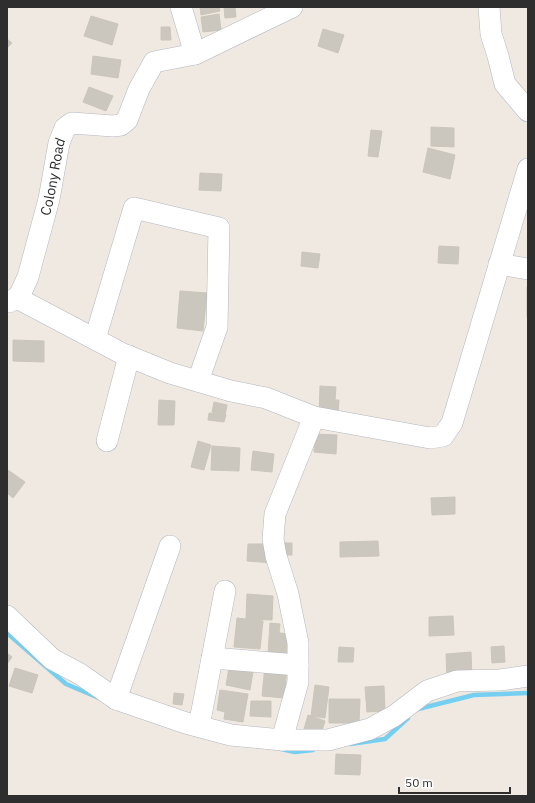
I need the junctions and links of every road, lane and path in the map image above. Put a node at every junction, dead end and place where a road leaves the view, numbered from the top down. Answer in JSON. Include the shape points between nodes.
{"nodes":[{"id":1,"x":181,"y":7,"type":"edge"},
{"id":2,"x":292,"y":7,"type":"edge"},
{"id":3,"x":488,"y":7,"type":"edge"},
{"id":4,"x":195,"y":54,"type":"junction"},
{"id":5,"x":528,"y":111,"type":"edge"},
{"id":6,"x":528,"y":169,"type":"edge"},
{"id":7,"x":500,"y":264,"type":"junction"},
{"id":8,"x":528,"y":269,"type":"edge"},
{"id":9,"x":10,"y":302,"type":"edge"},
{"id":10,"x":95,"y":340,"type":"junction"},
{"id":11,"x":129,"y":356,"type":"junction"},
{"id":12,"x":198,"y":381,"type":"junction"},
{"id":13,"x":314,"y":417,"type":"junction"},
{"id":14,"x":107,"y":440,"type":"dead end"},
{"id":15,"x":170,"y":546,"type":"dead end"},
{"id":16,"x":225,"y":591,"type":"dead end"},
{"id":17,"x":7,"y":616,"type":"edge"},
{"id":18,"x":212,"y":658,"type":"junction"},
{"id":19,"x":298,"y":665,"type":"junction"},
{"id":20,"x":528,"y":676,"type":"edge"},
{"id":21,"x":116,"y":699,"type":"junction"},
{"id":22,"x":198,"y":726,"type":"junction"},
{"id":23,"x":282,"y":740,"type":"junction"}],
"edges":[{"from":1,"to":4,"type":"street"},
{"from":2,"to":4,"type":"street","name":"Colony Road"},
{"from":3,"to":5,"type":"street","via":[[491,34],[505,84]]},
{"from":4,"to":9,"type":"street","name":"Colony Road","via":[[154,62],[139,89],[127,120],[121,125],[72,123],[65,128],[28,277]]},
{"from":6,"to":7,"type":"street"},
{"from":7,"to":8,"type":"street"},
{"from":7,"to":13,"type":"street","via":[[452,423],[443,436],[430,438]]},
{"from":9,"to":10,"type":"street"},
{"from":10,"to":11,"type":"street"},
{"from":10,"to":12,"type":"street","via":[[134,208],[219,228],[217,328]]},
{"from":11,"to":12,"type":"street","via":[[170,373]]},
{"from":11,"to":14,"type":"street"},
{"from":12,"to":13,"type":"street","via":[[266,398]]},
{"from":13,"to":19,"type":"street","via":[[276,514],[273,539],[298,643]]},
{"from":15,"to":21,"type":"street"},
{"from":16,"to":18,"type":"street"},
{"from":17,"to":21,"type":"street","via":[[52,659],[80,674]]},
{"from":18,"to":19,"type":"street"},
{"from":18,"to":22,"type":"street"},
{"from":19,"to":23,"type":"street","via":[[298,682]]},
{"from":20,"to":23,"type":"street","via":[[500,680],[457,681],[427,691],[394,716],[370,729],[328,740]]},
{"from":21,"to":22,"type":"street"},
{"from":22,"to":23,"type":"street","via":[[231,735]]}]}
